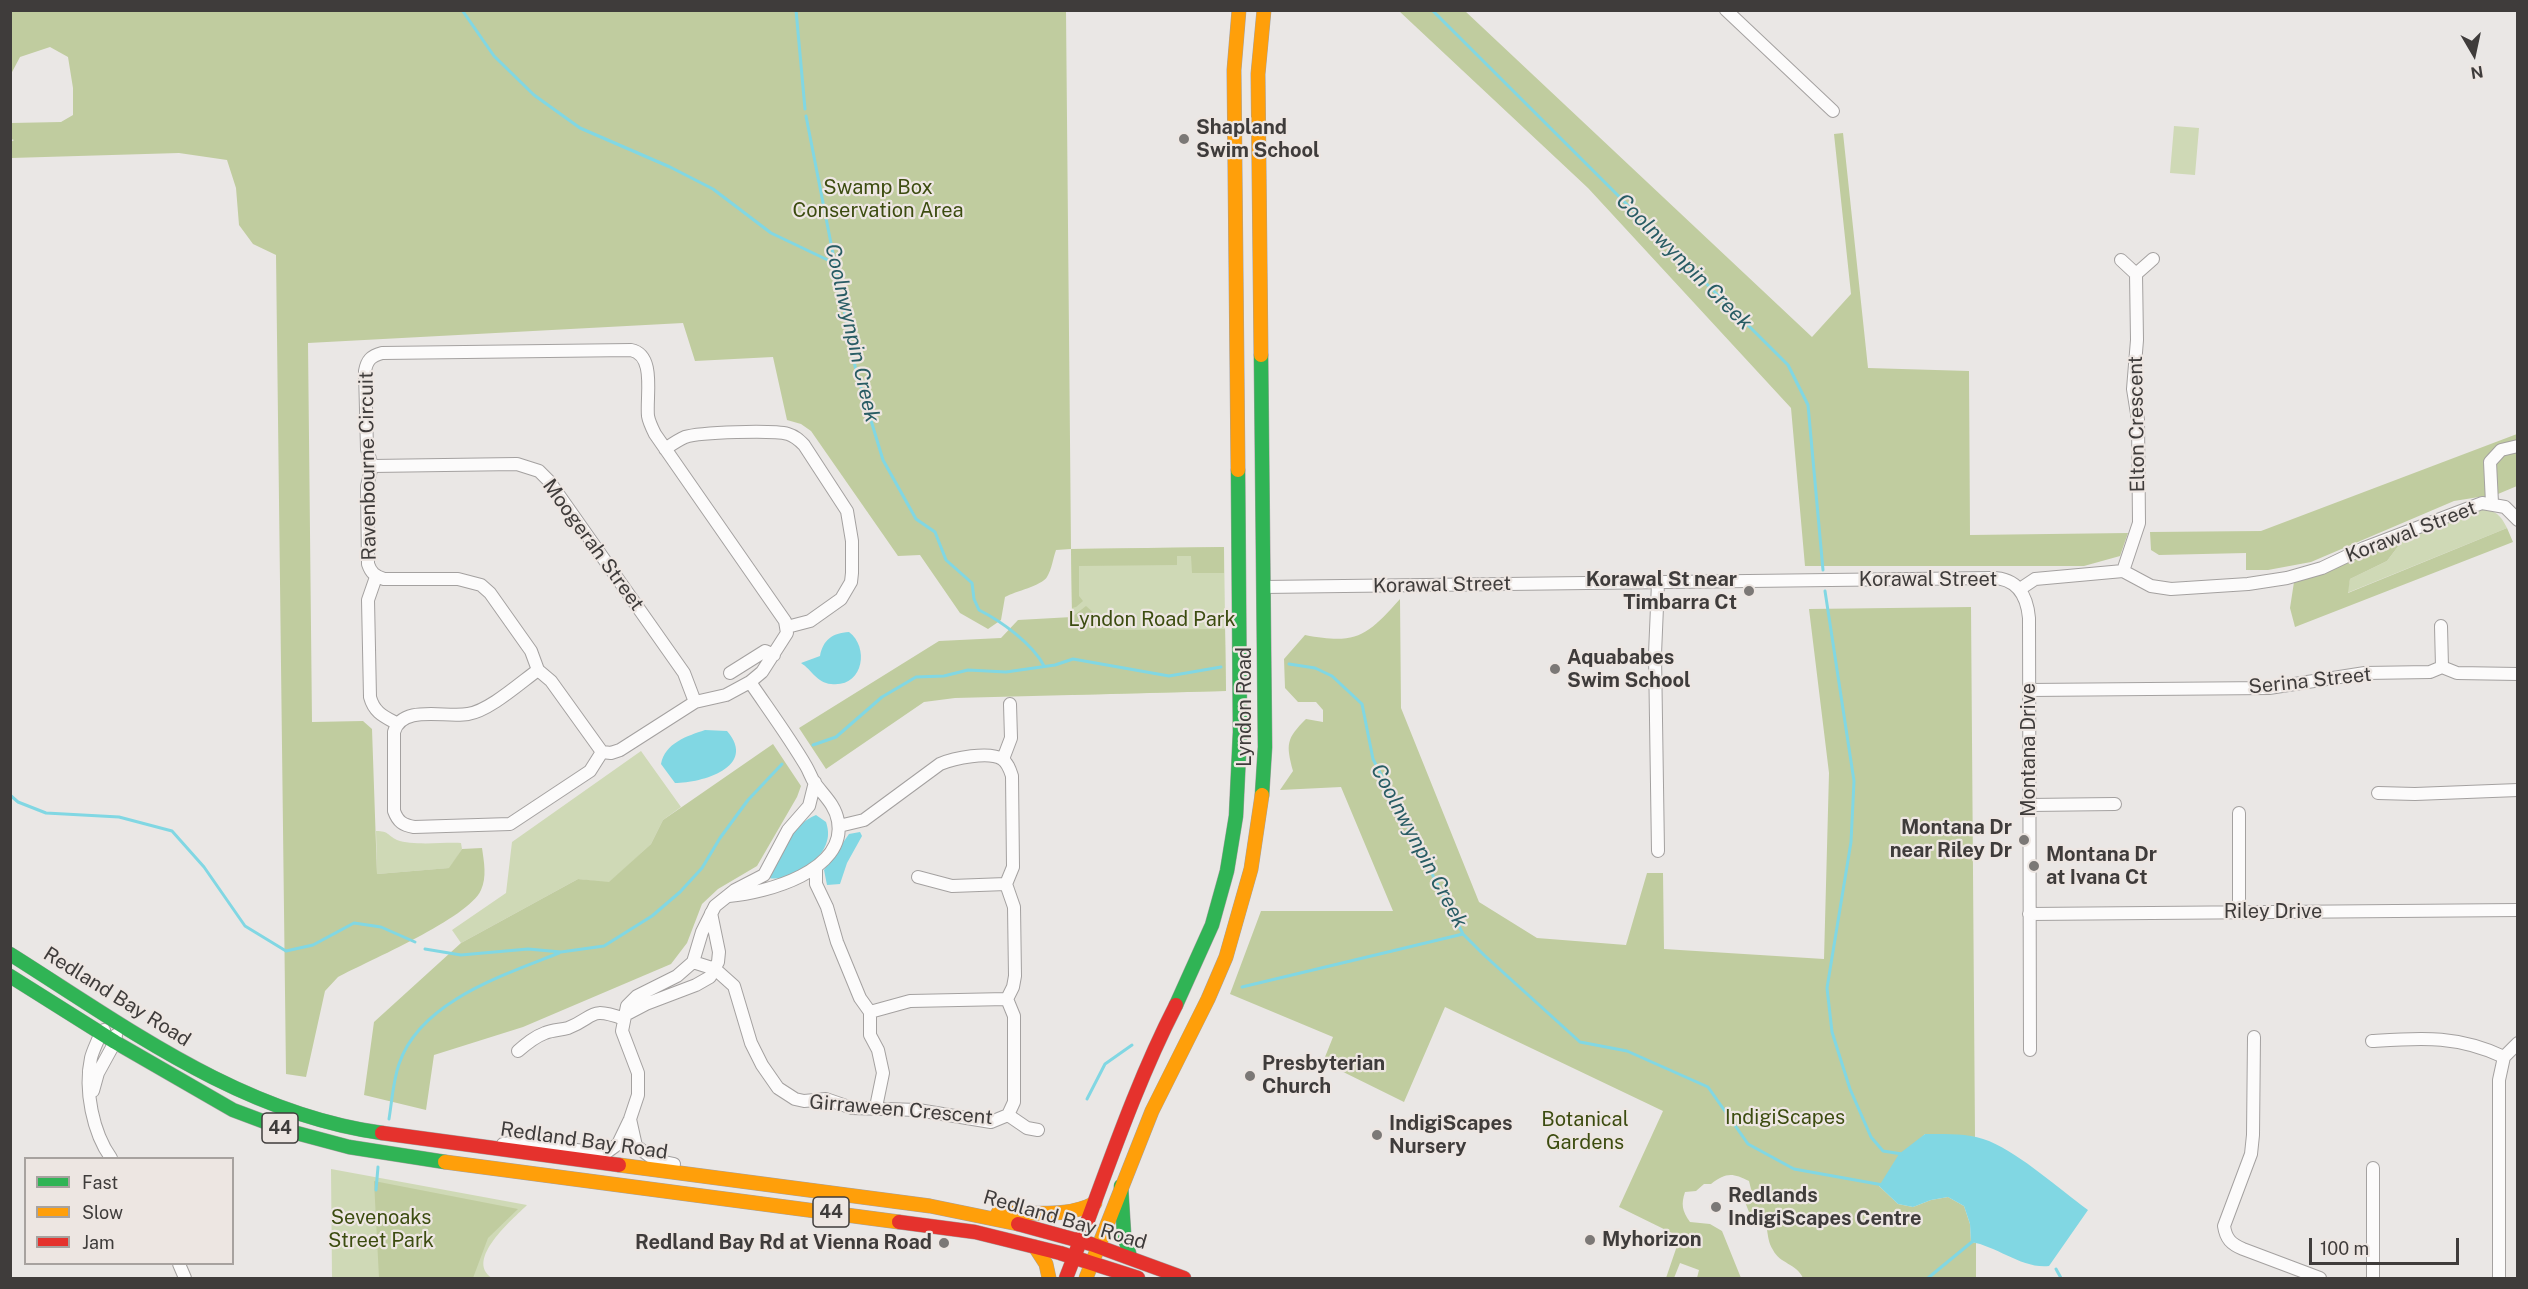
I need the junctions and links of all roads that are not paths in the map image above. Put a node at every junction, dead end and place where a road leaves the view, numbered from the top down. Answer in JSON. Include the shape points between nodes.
{"nodes":[{"id":1,"x":1239,"y":10,"type":"edge"},
{"id":2,"x":1264,"y":10,"type":"edge"},
{"id":3,"x":1726,"y":10,"type":"edge"},
{"id":4,"x":1833,"y":111,"type":"dead end"},
{"id":5,"x":2152,"y":259,"type":"dead end"},
{"id":6,"x":2121,"y":260,"type":"dead end"},
{"id":7,"x":2136,"y":274,"type":"junction"},
{"id":8,"x":2517,"y":446,"type":"edge"},
{"id":9,"x":665,"y":449,"type":"junction"},
{"id":10,"x":372,"y":466,"type":"junction"},
{"id":11,"x":2492,"y":503,"type":"junction"},
{"id":12,"x":2517,"y":520,"type":"edge"},
{"id":13,"x":2123,"y":571,"type":"junction"},
{"id":14,"x":376,"y":577,"type":"junction"},
{"id":15,"x":1658,"y":583,"type":"junction"},
{"id":16,"x":1239,"y":587,"type":"junction"},
{"id":17,"x":1263,"y":587,"type":"junction"},
{"id":18,"x":2020,"y":589,"type":"junction"},
{"id":19,"x":2441,"y":626,"type":"dead end"},
{"id":20,"x":788,"y":627,"type":"junction"},
{"id":21,"x":774,"y":655,"type":"junction"},
{"id":22,"x":2442,"y":667,"type":"junction"},
{"id":23,"x":538,"y":670,"type":"junction"},
{"id":24,"x":730,"y":673,"type":"dead end"},
{"id":25,"x":2517,"y":674,"type":"edge"},
{"id":26,"x":750,"y":682,"type":"junction"},
{"id":27,"x":2029,"y":690,"type":"junction"},
{"id":28,"x":695,"y":702,"type":"junction"},
{"id":29,"x":1010,"y":704,"type":"dead end"},
{"id":30,"x":396,"y":723,"type":"junction"},
{"id":31,"x":602,"y":752,"type":"junction"},
{"id":32,"x":1003,"y":759,"type":"junction"},
{"id":33,"x":814,"y":782,"type":"junction"},
{"id":34,"x":2517,"y":790,"type":"edge"},
{"id":35,"x":2378,"y":793,"type":"dead end"},
{"id":36,"x":831,"y":802,"type":"junction"},
{"id":37,"x":2115,"y":804,"type":"dead end"},
{"id":38,"x":2029,"y":805,"type":"junction"},
{"id":39,"x":809,"y":806,"type":"junction"},
{"id":40,"x":2239,"y":813,"type":"dead end"},
{"id":41,"x":839,"y":826,"type":"junction"},
{"id":42,"x":1658,"y":851,"type":"dead end"},
{"id":43,"x":816,"y":867,"type":"junction"},
{"id":44,"x":801,"y":877,"type":"junction"},
{"id":45,"x":918,"y":877,"type":"dead end"},
{"id":46,"x":816,"y":884,"type":"junction"},
{"id":47,"x":1006,"y":885,"type":"junction"},
{"id":48,"x":728,"y":897,"type":"junction"},
{"id":49,"x":2517,"y":910,"type":"edge"},
{"id":50,"x":711,"y":912,"type":"junction"},
{"id":51,"x":2239,"y":912,"type":"junction"},
{"id":52,"x":2029,"y":914,"type":"junction"},
{"id":53,"x":10,"y":954,"type":"edge"},
{"id":54,"x":693,"y":962,"type":"junction"},
{"id":55,"x":715,"y":969,"type":"junction"},
{"id":56,"x":10,"y":976,"type":"edge"},
{"id":57,"x":1007,"y":999,"type":"junction"},
{"id":58,"x":870,"y":1012,"type":"junction"},
{"id":59,"x":624,"y":1017,"type":"junction"},
{"id":60,"x":117,"y":1020,"type":"junction"},
{"id":61,"x":101,"y":1032,"type":"junction"},
{"id":62,"x":2254,"y":1037,"type":"dead end"},
{"id":63,"x":2372,"y":1041,"type":"dead end"},
{"id":64,"x":115,"y":1042,"type":"junction"},
{"id":65,"x":2517,"y":1043,"type":"edge"},
{"id":66,"x":2030,"y":1050,"type":"dead end"},
{"id":67,"x":518,"y":1051,"type":"dead end"},
{"id":68,"x":2504,"y":1057,"type":"junction"},
{"id":69,"x":91,"y":1098,"type":"junction"},
{"id":70,"x":876,"y":1107,"type":"junction"},
{"id":71,"x":1008,"y":1115,"type":"junction"},
{"id":72,"x":630,"y":1119,"type":"junction"},
{"id":73,"x":1038,"y":1130,"type":"dead end"},
{"id":74,"x":481,"y":1147,"type":"junction"},
{"id":75,"x":110,"y":1157,"type":"edge"},
{"id":76,"x":2373,"y":1168,"type":"dead end"},
{"id":77,"x":1121,"y":1186,"type":"junction"},
{"id":78,"x":784,"y":1188,"type":"junction"},
{"id":79,"x":1095,"y":1203,"type":"junction"},
{"id":80,"x":985,"y":1215,"type":"junction"},
{"id":81,"x":1080,"y":1241,"type":"junction"},
{"id":82,"x":1098,"y":1246,"type":"junction"},
{"id":83,"x":1035,"y":1247,"type":"junction"},
{"id":84,"x":1075,"y":1257,"type":"junction"},
{"id":85,"x":1130,"y":1257,"type":"junction"},
{"id":86,"x":1092,"y":1262,"type":"junction"},
{"id":87,"x":1049,"y":1278,"type":"edge"},
{"id":88,"x":1066,"y":1278,"type":"edge"},
{"id":89,"x":1086,"y":1278,"type":"edge"},
{"id":90,"x":1138,"y":1278,"type":"edge"},
{"id":91,"x":1184,"y":1278,"type":"edge"},
{"id":92,"x":2320,"y":1278,"type":"edge"},
{"id":93,"x":2373,"y":1278,"type":"edge"},
{"id":94,"x":2499,"y":1278,"type":"edge"}],
"edges":[{"from":1,"to":16,"type":"main road","name":"Lyndon Road","via":[[1234,70]]},
{"from":2,"to":17,"type":"main road","name":"Lyndon Road","via":[[1258,74]]},
{"from":3,"to":4,"type":"street"},
{"from":5,"to":7,"type":"street"},
{"from":6,"to":7,"type":"street"},
{"from":7,"to":13,"type":"street","name":"Elton Crescent","via":[[2133,389],[2138,420],[2139,523]]},
{"from":8,"to":11,"type":"street","name":"Korawal Street","via":[[2501,450],[2490,462]]},
{"from":9,"to":10,"type":"street","name":"Ravenbourne Circuit","via":[[650,425],[646,362],[637,351],[382,353],[367,362],[365,371],[367,449]]},
{"from":9,"to":20,"type":"street","name":"Ravenbourne Circuit"},
{"from":9,"to":20,"type":"street","via":[[694,435],[771,432],[788,434],[804,445],[847,511],[852,573],[841,599],[810,621]]},
{"from":10,"to":14,"type":"street","name":"Ravenbourne Circuit","via":[[367,486],[368,564]]},
{"from":10,"to":28,"type":"street","name":"Moogerah Street","via":[[517,464],[539,471],[684,673]]},
{"from":11,"to":12,"type":"street","via":[[2511,511]]},
{"from":11,"to":13,"type":"street","name":"Korawal Street","via":[[2472,506],[2322,568],[2287,578],[2172,589],[2151,585]]},
{"from":13,"to":18,"type":"street","name":"Korawal Street","via":[[2035,579]]},
{"from":14,"to":23,"type":"street","name":"Ravenbourne Circuit","via":[[458,579],[480,585],[490,593],[531,651]]},
{"from":14,"to":30,"type":"street","via":[[368,600],[370,697],[379,714]]},
{"from":15,"to":17,"type":"street","name":"Korawal Street"},
{"from":15,"to":18,"type":"street","name":"Korawal Street","via":[[1998,578]]},
{"from":15,"to":42,"type":"street"},
{"from":16,"to":17,"type":"main road"},
{"from":16,"to":79,"type":"main road","name":"Lyndon Road","via":[[1240,762],[1231,850],[1220,898],[1203,948],[1140,1078]]},
{"from":17,"to":77,"type":"main road","name":"Lyndon Road","via":[[1265,775],[1247,894],[1214,987],[1163,1087]]},
{"from":18,"to":27,"type":"street","name":"Montana Drive","via":[[2029,618]]},
{"from":19,"to":22,"type":"street"},
{"from":20,"to":21,"type":"street"},
{"from":21,"to":24,"type":"street","via":[[765,651]]},
{"from":21,"to":26,"type":"street"},
{"from":22,"to":25,"type":"street","name":"Serina Street","via":[[2457,673]]},
{"from":22,"to":27,"type":"street","name":"Serina Street","via":[[2430,672],[2365,674],[2269,688]]},
{"from":23,"to":30,"type":"street","via":[[480,711],[409,716]]},
{"from":23,"to":31,"type":"street","name":"Ravenbourne Circuit","via":[[551,681]]},
{"from":26,"to":28,"type":"street","via":[[726,695]]},
{"from":26,"to":33,"type":"street"},
{"from":27,"to":38,"type":"street","name":"Montana Drive"},
{"from":28,"to":31,"type":"street","via":[[620,750]]},
{"from":29,"to":32,"type":"street","via":[[1011,738]]},
{"from":30,"to":31,"type":"street","via":[[394,811],[405,826],[510,824],[590,771]]},
{"from":32,"to":41,"type":"street","via":[[951,759],[864,820]]},
{"from":32,"to":47,"type":"street","via":[[1012,776],[1013,867]]},
{"from":33,"to":36,"type":"street"},
{"from":33,"to":39,"type":"street"},
{"from":34,"to":35,"type":"street"},
{"from":36,"to":39,"type":"street"},
{"from":36,"to":41,"type":"street"},
{"from":37,"to":38,"type":"street"},
{"from":38,"to":52,"type":"street","name":"Montana Drive"},
{"from":39,"to":48,"type":"street","via":[[788,830],[764,875]]},
{"from":40,"to":51,"type":"street"},
{"from":41,"to":43,"type":"street","via":[[836,842]]},
{"from":43,"to":44,"type":"street"},
{"from":43,"to":46,"type":"street"},
{"from":44,"to":46,"type":"street"},
{"from":44,"to":48,"type":"street"},
{"from":45,"to":47,"type":"street","via":[[952,886]]},
{"from":46,"to":58,"type":"street","via":[[860,998]]},
{"from":47,"to":57,"type":"street","via":[[1014,907],[1015,976]]},
{"from":48,"to":50,"type":"street"},
{"from":49,"to":51,"type":"street","name":"Riley Drive"},
{"from":50,"to":54,"type":"street"},
{"from":50,"to":55,"type":"street","via":[[719,952]]},
{"from":51,"to":52,"type":"street","name":"Riley Drive"},
{"from":52,"to":66,"type":"street","name":"Montana Drive"},
{"from":53,"to":60,"type":"main road","name":"Redland Bay Road","number":"44"},
{"from":54,"to":55,"type":"street","name":"Girraween Crescent"},
{"from":54,"to":59,"type":"street","via":[[677,976],[631,999]]},
{"from":55,"to":59,"type":"street","via":[[696,985]]},
{"from":55,"to":70,"type":"street","name":"Girraween Crescent","via":[[734,986],[752,1043],[778,1088],[804,1101],[826,1099],[852,1108]]},
{"from":56,"to":61,"type":"main road","name":"Redland Bay Road","number":"44"},
{"from":57,"to":58,"type":"street","via":[[917,1000]]},
{"from":57,"to":71,"type":"street","name":"Girraween Crescent","via":[[1014,1016],[1014,1102]]},
{"from":58,"to":70,"type":"street","via":[[870,1035],[879,1050],[883,1073]]},
{"from":59,"to":67,"type":"street","via":[[595,1013],[565,1029],[546,1032]]},
{"from":59,"to":72,"type":"street","via":[[624,1038],[635,1062],[639,1084]]},
{"from":60,"to":61,"type":"street"},
{"from":60,"to":64,"type":"street"},
{"from":60,"to":74,"type":"main road","name":"Redland Bay Road","number":"44","via":[[204,1074],[256,1099],[308,1117],[374,1132]]},
{"from":61,"to":64,"type":"main road","name":"Redland Bay Road","number":"44"},
{"from":61,"to":69,"type":"street","via":[[91,1058]]},
{"from":62,"to":92,"type":"street","via":[[2252,1144],[2246,1171],[2224,1226],[2226,1236],[2243,1249]]},
{"from":63,"to":68,"type":"street","via":[[2461,1041]]},
{"from":64,"to":69,"type":"street","via":[[98,1073]]},
{"from":64,"to":83,"type":"main road","name":"Redland Bay Road","number":"44","via":[[233,1110],[349,1147],[910,1222]]},
{"from":65,"to":68,"type":"street"},
{"from":68,"to":94,"type":"street","via":[[2499,1080]]},
{"from":69,"to":75,"type":"street","via":[[97,1134]]},
{"from":70,"to":71,"type":"street","name":"Girraween Crescent","via":[[991,1122]]},
{"from":71,"to":73,"type":"street","name":"Girraween Crescent","via":[[1027,1128]]},
{"from":72,"to":74,"type":"street","via":[[618,1144],[607,1152],[519,1142]]},
{"from":72,"to":78,"type":"street","via":[[636,1146],[655,1160],[745,1173]]},
{"from":74,"to":78,"type":"main road","name":"Redland Bay Road","number":"44"},
{"from":76,"to":93,"type":"street"},
{"from":77,"to":82,"type":"main road","name":"Lyndon Road"},
{"from":77,"to":85,"type":"main road","via":[[1124,1234]]},
{"from":78,"to":80,"type":"main road","name":"Redland Bay Road","number":"44"},
{"from":79,"to":80,"type":"main road","via":[[1073,1212]]},
{"from":79,"to":81,"type":"main road","name":"Lyndon Road"},
{"from":80,"to":81,"type":"main road","name":"Redland Bay Road","number":"44"},
{"from":81,"to":82,"type":"main road","name":"Redland Bay Road","number":"44"},
{"from":81,"to":84,"type":"main road","name":"Lyndon Road"},
{"from":82,"to":85,"type":"main road","name":"Redland Bay Road","number":"44"},
{"from":82,"to":86,"type":"main road","name":"Lyndon Road"},
{"from":83,"to":84,"type":"main road","name":"Redland Bay Road","number":"44"},
{"from":83,"to":87,"type":"main road","via":[[1046,1264]]},
{"from":84,"to":86,"type":"main road","name":"Redland Bay Road","number":"44"},
{"from":84,"to":88,"type":"main road","name":"Lyndon Road"},
{"from":85,"to":91,"type":"main road","name":"Redland Bay Road","number":"44"},
{"from":86,"to":89,"type":"main road","name":"Lyndon Road"},
{"from":86,"to":90,"type":"main road","name":"Redland Bay Road","number":"44"}]}
